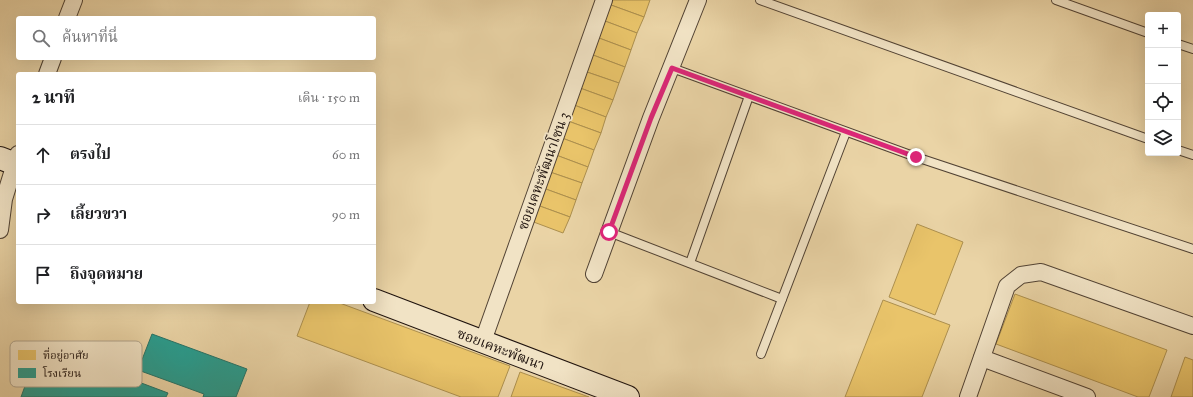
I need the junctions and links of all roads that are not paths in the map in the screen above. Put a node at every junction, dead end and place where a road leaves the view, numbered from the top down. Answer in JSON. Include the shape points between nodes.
{"nodes":[{"id":1,"x":74,"y":0,"type":"edge"},
{"id":2,"x":604,"y":0,"type":"edge"},
{"id":3,"x":698,"y":0,"type":"edge"},
{"id":4,"x":760,"y":0,"type":"edge"},
{"id":5,"x":1056,"y":0,"type":"edge"},
{"id":6,"x":68,"y":16,"type":"edge"},
{"id":7,"x":1145,"y":32,"type":"edge"},
{"id":8,"x":1181,"y":45,"type":"edge"},
{"id":9,"x":1193,"y":49,"type":"edge"},
{"id":10,"x":52,"y":60,"type":"edge"},
{"id":11,"x":672,"y":68,"type":"junction"},
{"id":12,"x":48,"y":72,"type":"edge"},
{"id":13,"x":749,"y":96,"type":"junction"},
{"id":14,"x":846,"y":132,"type":"junction"},
{"id":15,"x":1145,"y":138,"type":"edge"},
{"id":16,"x":1181,"y":151,"type":"edge"},
{"id":17,"x":1193,"y":155,"type":"edge"},
{"id":18,"x":13,"y":160,"type":"edge"},
{"id":19,"x":0,"y":230,"type":"edge"},
{"id":20,"x":609,"y":232,"type":"junction"},
{"id":21,"x":1193,"y":249,"type":"edge"},
{"id":22,"x":690,"y":263,"type":"junction"},
{"id":23,"x":594,"y":274,"type":"dead end"},
{"id":24,"x":782,"y":299,"type":"junction"},
{"id":25,"x":376,"y":301,"type":"edge"},
{"id":26,"x":1193,"y":326,"type":"edge"},
{"id":27,"x":483,"y":342,"type":"junction"},
{"id":28,"x":761,"y":354,"type":"dead end"},
{"id":29,"x":982,"y":358,"type":"junction"},
{"id":30,"x":628,"y":397,"type":"edge"},
{"id":31,"x":968,"y":397,"type":"edge"},
{"id":32,"x":1087,"y":397,"type":"edge"}],
"edges":[{"from":1,"to":6,"type":"street"},
{"from":2,"to":27,"type":"street","name":"ซอยเคหะพัฒนาโซน 3"},
{"from":3,"to":11,"type":"street"},
{"from":4,"to":15,"type":"lane"},
{"from":5,"to":7,"type":"lane"},
{"from":8,"to":9,"type":"lane"},
{"from":10,"to":12,"type":"street"},
{"from":11,"to":13,"type":"lane"},
{"from":11,"to":20,"type":"street"},
{"from":13,"to":14,"type":"lane"},
{"from":13,"to":22,"type":"lane"},
{"from":14,"to":21,"type":"lane"},
{"from":14,"to":24,"type":"lane"},
{"from":16,"to":17,"type":"lane"},
{"from":18,"to":19,"type":"street"},
{"from":20,"to":22,"type":"lane"},
{"from":20,"to":23,"type":"street"},
{"from":22,"to":24,"type":"lane"},
{"from":24,"to":28,"type":"lane"},
{"from":25,"to":27,"type":"street","name":"ซอยเคหะพัฒนา"},
{"from":26,"to":29,"type":"street","via":[[1041,272],[1021,275],[1007,286]]},
{"from":27,"to":30,"type":"street","name":"ซอยเคหะพัฒนา"},
{"from":29,"to":31,"type":"street"},
{"from":29,"to":32,"type":"street"}]}
